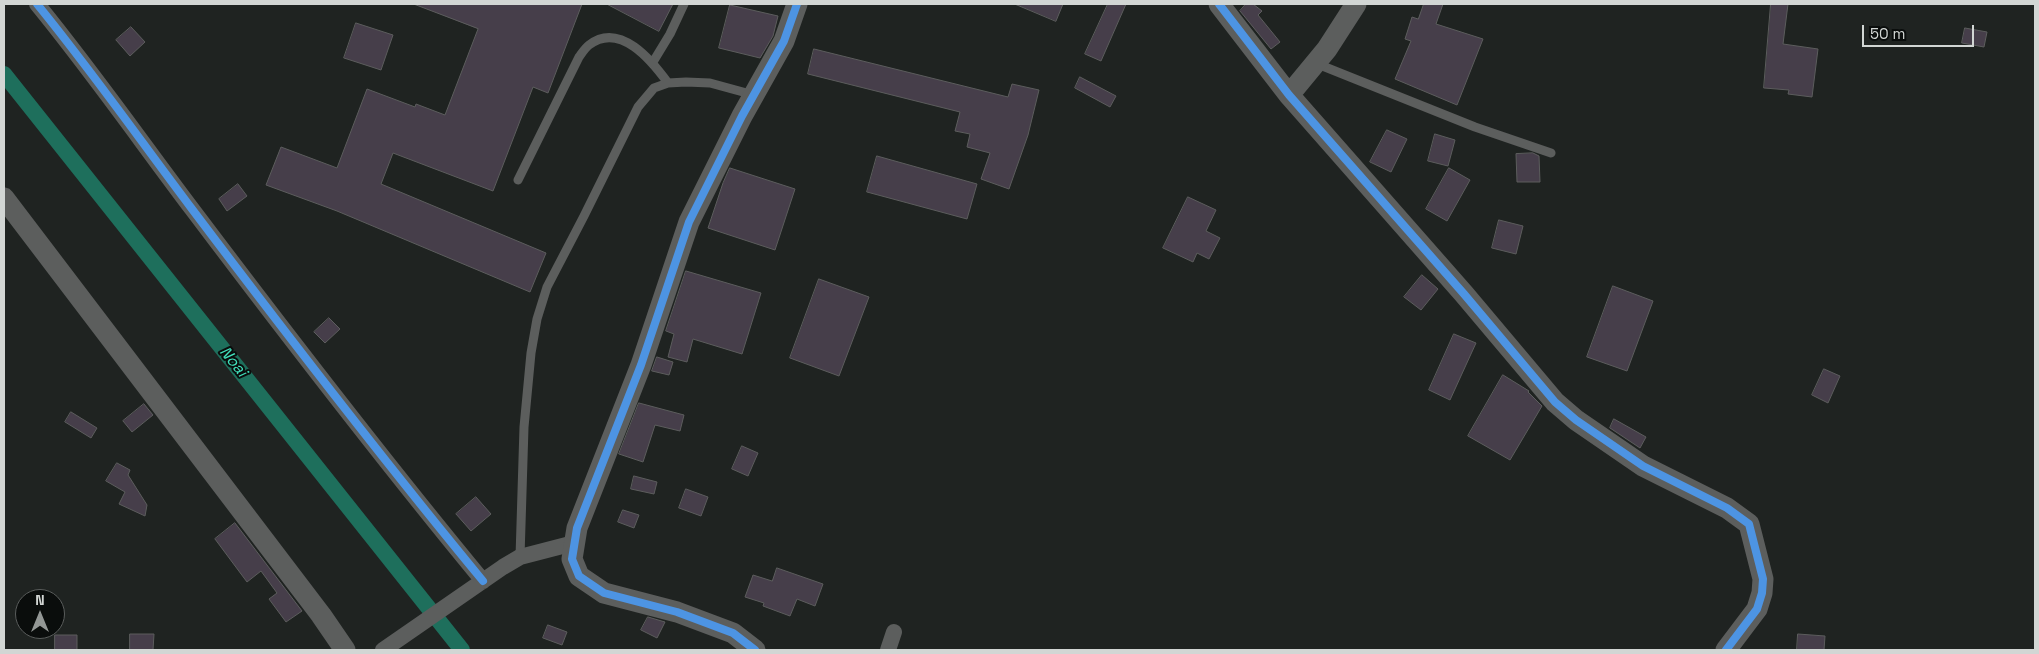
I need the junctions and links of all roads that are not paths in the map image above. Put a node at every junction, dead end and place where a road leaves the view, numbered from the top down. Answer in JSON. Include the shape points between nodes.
{"nodes":[{"id":1,"x":37,"y":4,"type":"edge"},
{"id":2,"x":684,"y":4,"type":"edge"},
{"id":3,"x":796,"y":4,"type":"edge"},
{"id":4,"x":1219,"y":4,"type":"edge"},
{"id":5,"x":1356,"y":4,"type":"edge"},
{"id":6,"x":653,"y":62,"type":"junction"},
{"id":7,"x":1315,"y":63,"type":"junction"},
{"id":8,"x":668,"y":83,"type":"junction"},
{"id":9,"x":754,"y":96,"type":"junction"},
{"id":10,"x":1288,"y":96,"type":"junction"},
{"id":11,"x":1551,"y":153,"type":"dead end"},
{"id":12,"x":518,"y":180,"type":"dead end"},
{"id":13,"x":4,"y":198,"type":"edge"},
{"id":14,"x":574,"y":543,"type":"junction"},
{"id":15,"x":520,"y":557,"type":"junction"},
{"id":16,"x":483,"y":581,"type":"junction"},
{"id":17,"x":894,"y":632,"type":"dead end"},
{"id":18,"x":345,"y":650,"type":"edge"},
{"id":19,"x":383,"y":650,"type":"edge"},
{"id":20,"x":755,"y":650,"type":"edge"},
{"id":21,"x":888,"y":650,"type":"edge"},
{"id":22,"x":1726,"y":650,"type":"edge"}],
"edges":[{"from":1,"to":16,"type":"street","via":[[391,470]]},
{"from":2,"to":6,"type":"lane"},
{"from":3,"to":9,"type":"street","via":[[784,41]]},
{"from":4,"to":10,"type":"street"},
{"from":5,"to":7,"type":"street"},
{"from":6,"to":8,"type":"lane"},
{"from":6,"to":12,"type":"lane","via":[[630,44],[612,38],[589,45],[579,57]]},
{"from":7,"to":10,"type":"street"},
{"from":7,"to":11,"type":"lane","via":[[1475,127]]},
{"from":8,"to":9,"type":"lane","via":[[710,84]]},
{"from":8,"to":15,"type":"lane","via":[[654,88],[638,107],[547,287],[537,319],[525,418]]},
{"from":9,"to":14,"type":"street","via":[[689,222],[642,365],[577,528]]},
{"from":10,"to":22,"type":"street","via":[[1555,402],[1643,466],[1727,508],[1749,524],[1763,579],[1762,593],[1757,609]]},
{"from":13,"to":18,"type":"street"},
{"from":14,"to":15,"type":"street"},
{"from":14,"to":20,"type":"street","via":[[572,559],[579,576],[604,593],[677,612],[733,633]]},
{"from":15,"to":16,"type":"street"},
{"from":16,"to":19,"type":"street"},
{"from":17,"to":21,"type":"street"}]}
